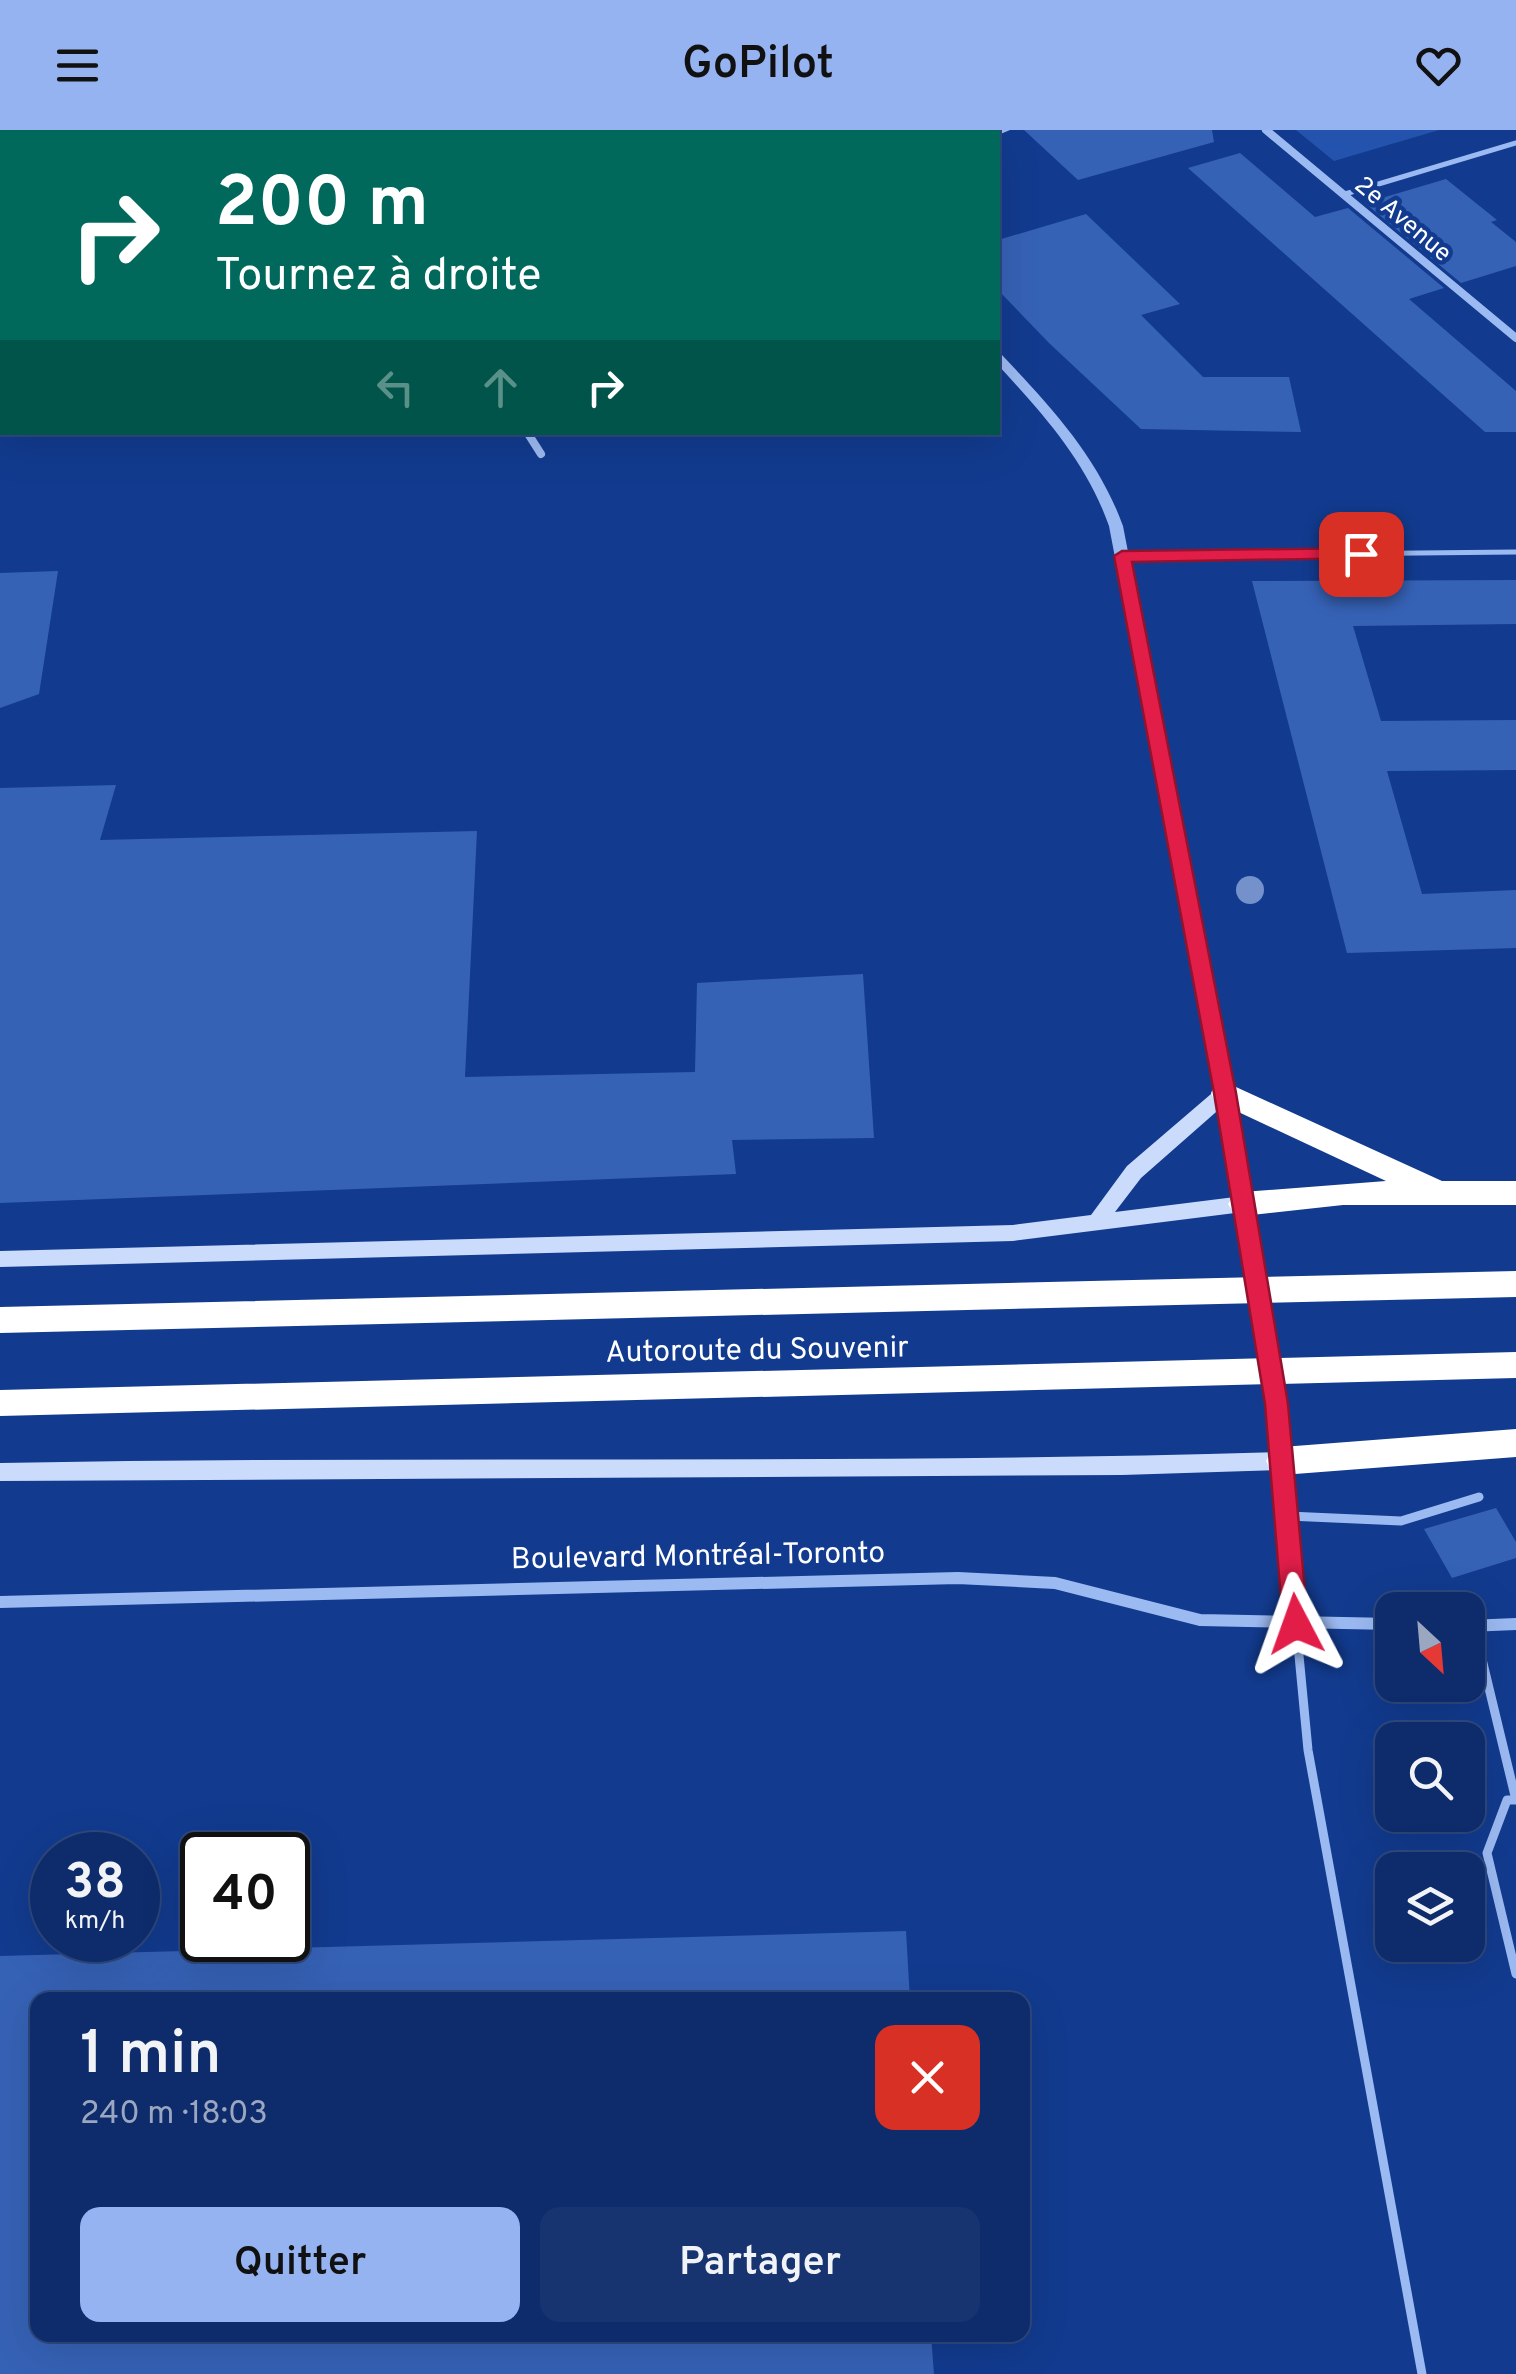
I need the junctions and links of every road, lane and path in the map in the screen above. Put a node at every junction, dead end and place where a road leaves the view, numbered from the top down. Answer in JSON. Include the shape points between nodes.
{"nodes":[{"id":1,"x":1266,"y":130,"type":"edge"},
{"id":2,"x":1516,"y":143,"type":"edge"},
{"id":3,"x":1344,"y":194,"type":"junction"},
{"id":4,"x":1516,"y":338,"type":"edge"},
{"id":5,"x":1000,"y":360,"type":"edge"},
{"id":6,"x":529,"y":435,"type":"edge"},
{"id":7,"x":542,"y":454,"type":"dead end"},
{"id":8,"x":1516,"y":552,"type":"edge"},
{"id":9,"x":1122,"y":556,"type":"junction"},
{"id":10,"x":1225,"y":1093,"type":"junction"},
{"id":11,"x":1438,"y":1192,"type":"junction"},
{"id":12,"x":1516,"y":1193,"type":"edge"},
{"id":13,"x":1243,"y":1204,"type":"junction"},
{"id":14,"x":1096,"y":1223,"type":"junction"},
{"id":15,"x":0,"y":1259,"type":"edge"},
{"id":16,"x":1516,"y":1284,"type":"edge"},
{"id":17,"x":0,"y":1320,"type":"edge"},
{"id":18,"x":1516,"y":1365,"type":"edge"},
{"id":19,"x":0,"y":1403,"type":"edge"},
{"id":20,"x":1516,"y":1443,"type":"edge"},
{"id":21,"x":1282,"y":1460,"type":"junction"},
{"id":22,"x":0,"y":1472,"type":"edge"},
{"id":23,"x":1479,"y":1497,"type":"dead end"},
{"id":24,"x":1288,"y":1516,"type":"junction"},
{"id":25,"x":0,"y":1602,"type":"edge"},
{"id":26,"x":1296,"y":1624,"type":"junction"},
{"id":27,"x":1375,"y":1624,"type":"edge"},
{"id":28,"x":1516,"y":1624,"type":"edge"},
{"id":29,"x":1485,"y":1625,"type":"edge"},
{"id":30,"x":1485,"y":1680,"type":"edge"},
{"id":31,"x":1516,"y":1800,"type":"edge"},
{"id":32,"x":1516,"y":1974,"type":"edge"},
{"id":33,"x":1422,"y":2374,"type":"edge"}],
"edges":[{"from":1,"to":3,"type":"street","name":"2e Avenue"},
{"from":2,"to":3,"type":"lane"},
{"from":3,"to":4,"type":"street","name":"2e Avenue"},
{"from":5,"to":9,"type":"street","via":[[1086,458],[1113,516]]},
{"from":6,"to":7,"type":"street"},
{"from":8,"to":9,"type":"lane"},
{"from":9,"to":10,"type":"street"},
{"from":10,"to":11,"type":"highway"},
{"from":10,"to":13,"type":"street"},
{"from":10,"to":14,"type":"main road","via":[[1134,1172]]},
{"from":11,"to":12,"type":"highway"},
{"from":11,"to":13,"type":"highway"},
{"from":13,"to":14,"type":"main road"},
{"from":13,"to":21,"type":"street","bridge":true},
{"from":14,"to":15,"type":"main road","via":[[885,1238]]},
{"from":16,"to":17,"type":"highway","name":"Autoroute du Souvenir"},
{"from":18,"to":19,"type":"highway","name":"Autoroute du Souvenir"},
{"from":20,"to":21,"type":"highway"},
{"from":21,"to":22,"type":"main road","via":[[1012,1470],[513,1465]]},
{"from":21,"to":24,"type":"street"},
{"from":23,"to":24,"type":"lane","via":[[1391,1522]]},
{"from":24,"to":26,"type":"street"},
{"from":25,"to":26,"type":"street","name":"Boulevard Montréal-Toronto","via":[[958,1578],[1056,1583],[1200,1620]]},
{"from":26,"to":27,"type":"street","name":"Boulevard Montréal-Toronto"},
{"from":26,"to":33,"type":"lane","via":[[1308,1750]]},
{"from":28,"to":29,"type":"street"},
{"from":30,"to":31,"type":"lane"},
{"from":31,"to":32,"type":"lane","via":[[1507,1800],[1487,1853]]}]}
